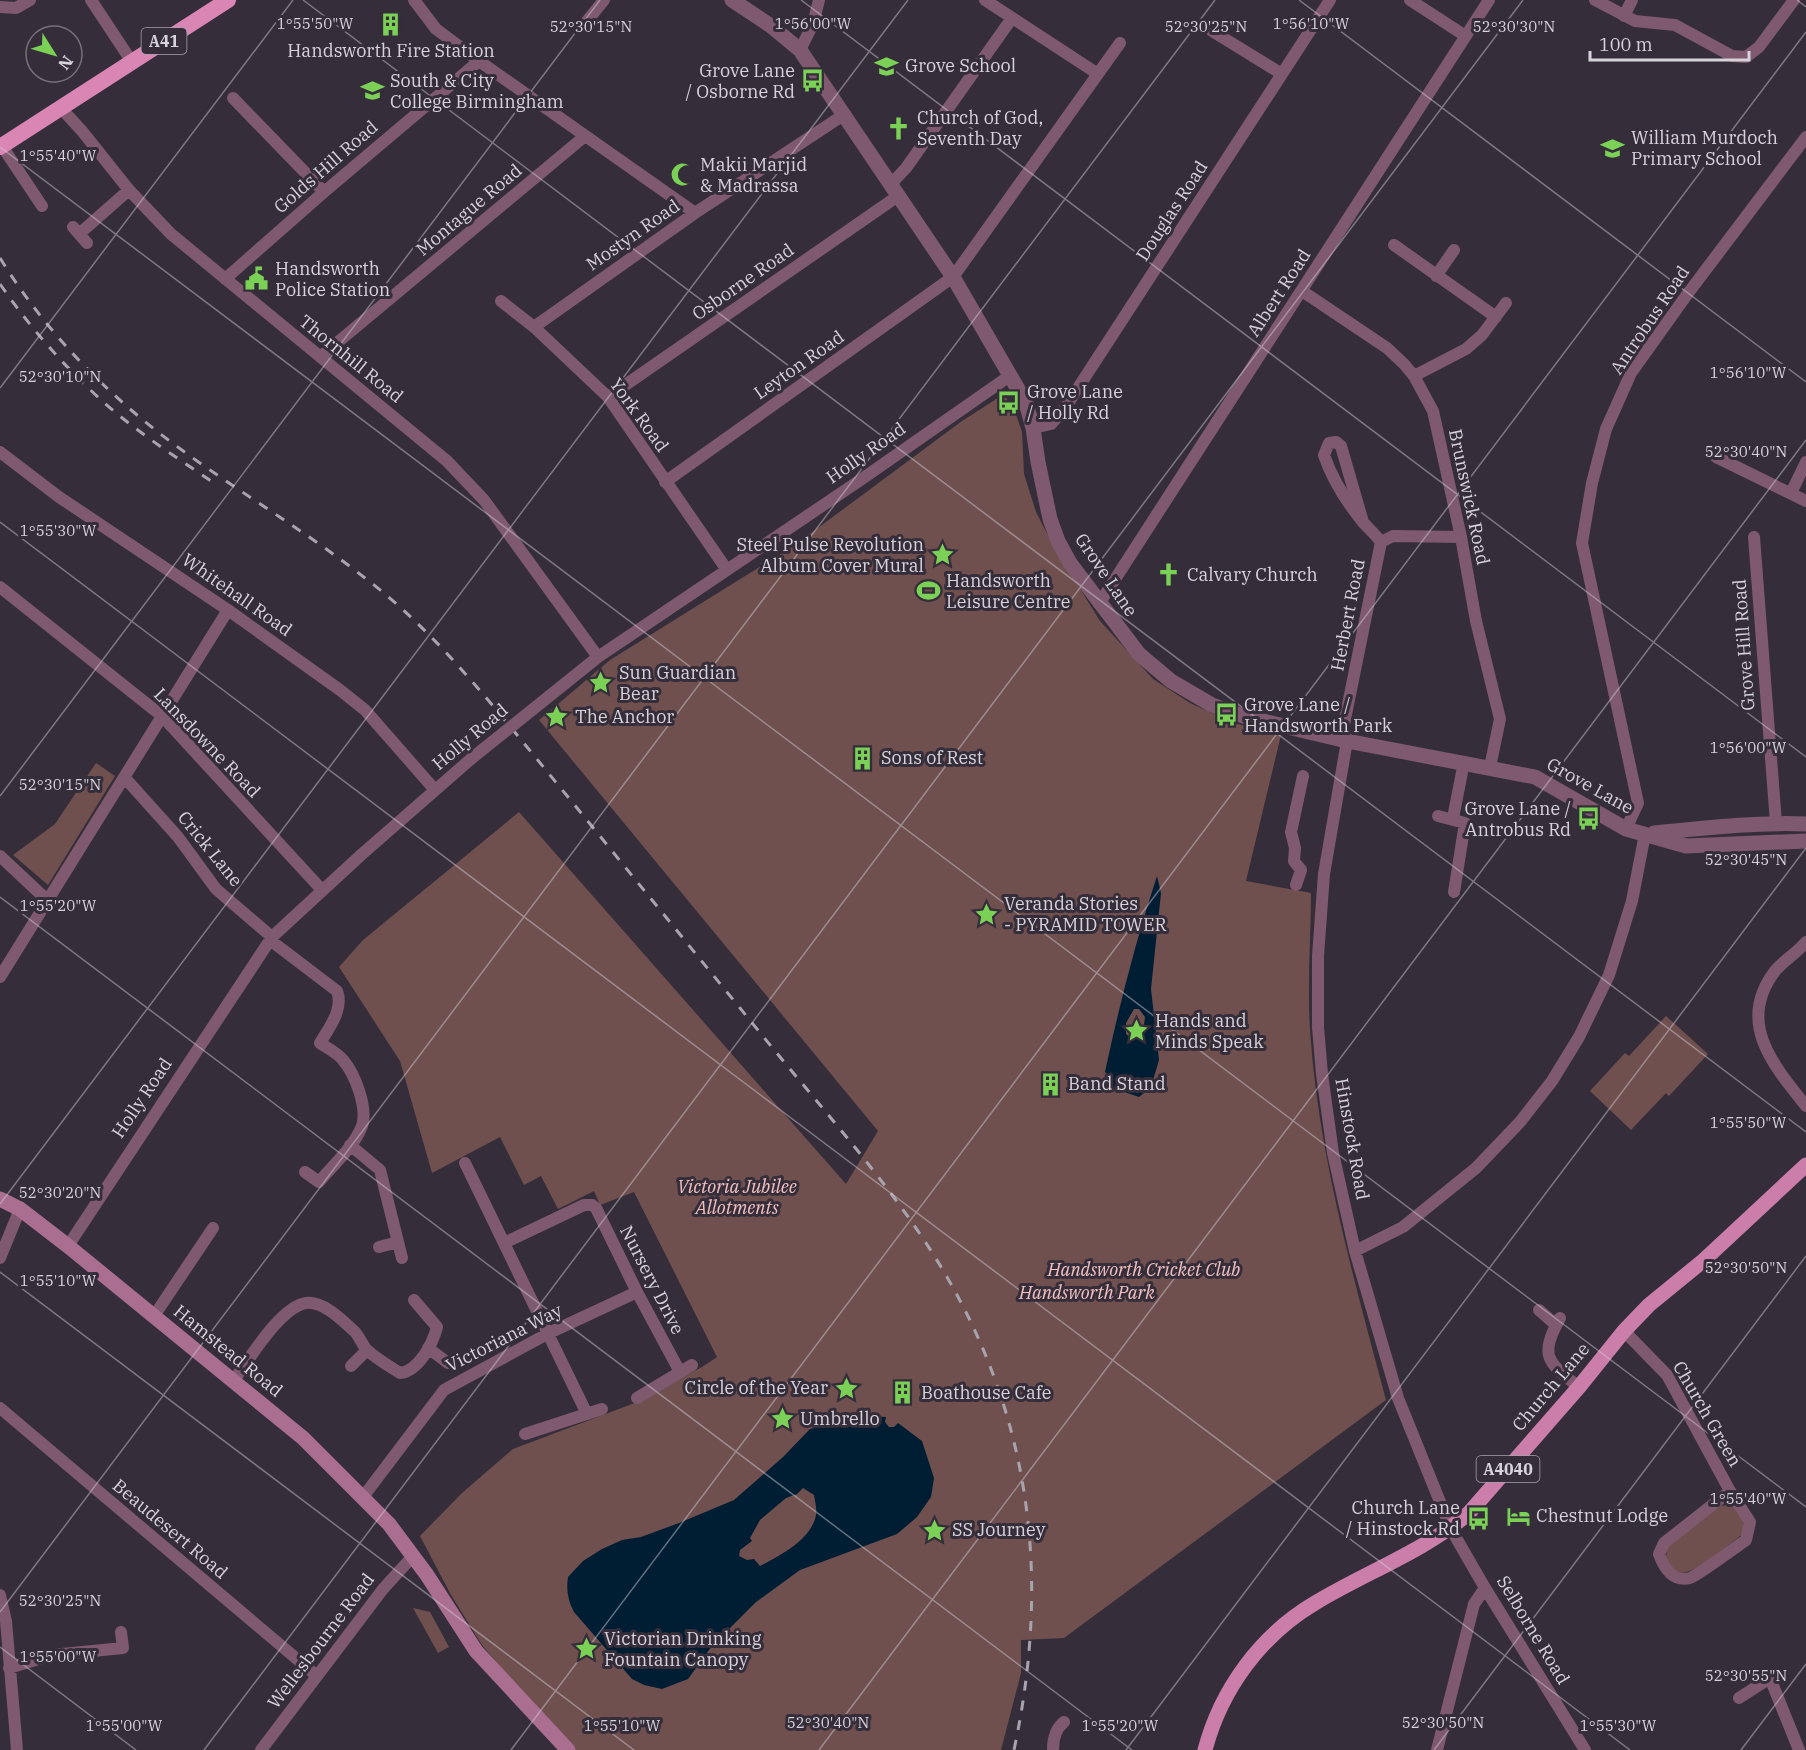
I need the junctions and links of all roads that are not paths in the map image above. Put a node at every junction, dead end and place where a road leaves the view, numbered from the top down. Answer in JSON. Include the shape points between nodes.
{"nodes":[{"id":1,"x":30,"y":0,"type":"edge"},
{"id":2,"x":91,"y":0,"type":"edge"},
{"id":3,"x":228,"y":0,"type":"edge"},
{"id":4,"x":414,"y":0,"type":"edge"},
{"id":5,"x":604,"y":0,"type":"edge"},
{"id":6,"x":732,"y":0,"type":"edge"},
{"id":7,"x":819,"y":0,"type":"edge"},
{"id":8,"x":985,"y":0,"type":"edge"},
{"id":9,"x":1330,"y":0,"type":"edge"},
{"id":10,"x":1410,"y":0,"type":"edge"},
{"id":11,"x":1489,"y":0,"type":"edge"},
{"id":12,"x":1595,"y":0,"type":"edge"},
{"id":13,"x":1632,"y":0,"type":"edge"},
{"id":14,"x":1794,"y":0,"type":"edge"},
{"id":15,"x":0,"y":7,"type":"edge"},
{"id":16,"x":1624,"y":16,"type":"junction"},
{"id":17,"x":1012,"y":18,"type":"junction"},
{"id":18,"x":583,"y":26,"type":"dead end"},
{"id":19,"x":1212,"y":31,"type":"dead end"},
{"id":20,"x":1464,"y":35,"type":"junction"},
{"id":21,"x":1120,"y":43,"type":"dead end"},
{"id":22,"x":800,"y":50,"type":"junction"},
{"id":23,"x":478,"y":61,"type":"junction"},
{"id":24,"x":132,"y":62,"type":"junction"},
{"id":25,"x":1098,"y":74,"type":"junction"},
{"id":26,"x":1282,"y":74,"type":"junction"},
{"id":27,"x":233,"y":98,"type":"dead end"},
{"id":28,"x":60,"y":107,"type":"junction"},
{"id":29,"x":845,"y":114,"type":"junction"},
{"id":30,"x":585,"y":136,"type":"junction"},
{"id":31,"x":1806,"y":137,"type":"edge"},
{"id":32,"x":1,"y":146,"type":"edge"},
{"id":33,"x":129,"y":190,"type":"junction"},
{"id":34,"x":894,"y":191,"type":"junction"},
{"id":35,"x":324,"y":192,"type":"junction"},
{"id":36,"x":42,"y":206,"type":"dead end"},
{"id":37,"x":695,"y":213,"type":"junction"},
{"id":38,"x":80,"y":234,"type":"dead end"},
{"id":39,"x":1394,"y":245,"type":"dead end"},
{"id":40,"x":1454,"y":250,"type":"dead end"},
{"id":41,"x":1436,"y":276,"type":"junction"},
{"id":42,"x":953,"y":277,"type":"junction"},
{"id":43,"x":225,"y":279,"type":"junction"},
{"id":44,"x":1302,"y":291,"type":"junction"},
{"id":45,"x":501,"y":301,"type":"dead end"},
{"id":46,"x":1506,"y":303,"type":"dead end"},
{"id":47,"x":1496,"y":316,"type":"junction"},
{"id":48,"x":534,"y":327,"type":"junction"},
{"id":49,"x":320,"y":357,"type":"junction"},
{"id":50,"x":1011,"y":375,"type":"junction"},
{"id":51,"x":1414,"y":376,"type":"junction"},
{"id":52,"x":608,"y":397,"type":"junction"},
{"id":53,"x":1033,"y":428,"type":"junction"},
{"id":54,"x":0,"y":452,"type":"edge"},
{"id":55,"x":1716,"y":457,"type":"dead end"},
{"id":56,"x":1806,"y":462,"type":"edge"},
{"id":57,"x":665,"y":482,"type":"junction"},
{"id":58,"x":1791,"y":493,"type":"junction"},
{"id":59,"x":1806,"y":501,"type":"edge"},
{"id":60,"x":1363,"y":522,"type":"junction"},
{"id":61,"x":1461,"y":537,"type":"junction"},
{"id":62,"x":1754,"y":537,"type":"dead end"},
{"id":63,"x":1381,"y":542,"type":"junction"},
{"id":64,"x":727,"y":570,"type":"junction"},
{"id":65,"x":0,"y":587,"type":"edge"},
{"id":66,"x":1099,"y":604,"type":"junction"},
{"id":67,"x":228,"y":610,"type":"junction"},
{"id":68,"x":598,"y":657,"type":"junction"},
{"id":69,"x":162,"y":716,"type":"junction"},
{"id":70,"x":1344,"y":740,"type":"junction"},
{"id":71,"x":1464,"y":762,"type":"junction"},
{"id":72,"x":1490,"y":767,"type":"junction"},
{"id":73,"x":1303,"y":776,"type":"dead end"},
{"id":74,"x":125,"y":778,"type":"junction"},
{"id":75,"x":435,"y":790,"type":"junction"},
{"id":76,"x":1438,"y":816,"type":"dead end"},
{"id":77,"x":1453,"y":818,"type":"junction"},
{"id":78,"x":1776,"y":823,"type":"junction"},
{"id":79,"x":1806,"y":824,"type":"edge"},
{"id":80,"x":1626,"y":829,"type":"junction"},
{"id":81,"x":1645,"y":834,"type":"junction"},
{"id":82,"x":1806,"y":841,"type":"edge"},
{"id":83,"x":0,"y":856,"type":"edge"},
{"id":84,"x":1301,"y":870,"type":"junction"},
{"id":85,"x":1324,"y":874,"type":"junction"},
{"id":86,"x":1296,"y":885,"type":"dead end"},
{"id":87,"x":322,"y":890,"type":"junction"},
{"id":88,"x":1454,"y":892,"type":"dead end"},
{"id":89,"x":48,"y":901,"type":"junction"},
{"id":90,"x":271,"y":938,"type":"junction"},
{"id":91,"x":1806,"y":942,"type":"edge"},
{"id":92,"x":6,"y":955,"type":"edge"},
{"id":93,"x":0,"y":977,"type":"edge"},
{"id":94,"x":1806,"y":1106,"type":"edge"},
{"id":95,"x":350,"y":1145,"type":"junction"},
{"id":96,"x":465,"y":1163,"type":"dead end"},
{"id":97,"x":1806,"y":1165,"type":"edge"},
{"id":98,"x":305,"y":1172,"type":"dead end"},
{"id":99,"x":0,"y":1199,"type":"edge"},
{"id":100,"x":20,"y":1209,"type":"junction"},
{"id":101,"x":213,"y":1228,"type":"dead end"},
{"id":102,"x":398,"y":1242,"type":"junction"},
{"id":103,"x":504,"y":1243,"type":"junction"},
{"id":104,"x":68,"y":1246,"type":"junction"},
{"id":105,"x":379,"y":1247,"type":"dead end"},
{"id":106,"x":1355,"y":1251,"type":"junction"},
{"id":107,"x":0,"y":1258,"type":"edge"},
{"id":108,"x":402,"y":1258,"type":"dead end"},
{"id":109,"x":637,"y":1292,"type":"junction"},
{"id":110,"x":414,"y":1300,"type":"dead end"},
{"id":111,"x":1539,"y":1310,"type":"dead end"},
{"id":112,"x":154,"y":1316,"type":"junction"},
{"id":113,"x":1624,"y":1331,"type":"junction"},
{"id":114,"x":549,"y":1334,"type":"junction"},
{"id":115,"x":428,"y":1348,"type":"junction"},
{"id":116,"x":367,"y":1350,"type":"junction"},
{"id":117,"x":448,"y":1363,"type":"dead end"},
{"id":118,"x":692,"y":1365,"type":"dead end"},
{"id":119,"x":351,"y":1366,"type":"dead end"},
{"id":120,"x":680,"y":1372,"type":"junction"},
{"id":121,"x":234,"y":1380,"type":"junction"},
{"id":122,"x":1579,"y":1387,"type":"junction"},
{"id":123,"x":637,"y":1398,"type":"dead end"},
{"id":124,"x":0,"y":1408,"type":"edge"},
{"id":125,"x":602,"y":1409,"type":"dead end"},
{"id":126,"x":587,"y":1414,"type":"junction"},
{"id":127,"x":525,"y":1434,"type":"dead end"},
{"id":128,"x":1730,"y":1491,"type":"junction"},
{"id":129,"x":363,"y":1497,"type":"junction"},
{"id":130,"x":1451,"y":1528,"type":"junction"},
{"id":131,"x":413,"y":1556,"type":"junction"},
{"id":132,"x":1485,"y":1588,"type":"junction"},
{"id":133,"x":0,"y":1595,"type":"edge"},
{"id":134,"x":121,"y":1632,"type":"dead end"},
{"id":135,"x":9,"y":1668,"type":"junction"},
{"id":136,"x":316,"y":1676,"type":"junction"},
{"id":137,"x":1738,"y":1698,"type":"dead end"},
{"id":138,"x":1064,"y":1722,"type":"dead end"},
{"id":139,"x":17,"y":1750,"type":"edge"},
{"id":140,"x":261,"y":1750,"type":"edge"},
{"id":141,"x":555,"y":1750,"type":"edge"},
{"id":142,"x":568,"y":1750,"type":"edge"},
{"id":143,"x":1053,"y":1750,"type":"edge"},
{"id":144,"x":1205,"y":1750,"type":"edge"},
{"id":145,"x":1437,"y":1750,"type":"edge"},
{"id":146,"x":1585,"y":1750,"type":"edge"},
{"id":147,"x":1799,"y":1750,"type":"edge"}],
"edges":[{"from":1,"to":15,"type":"street","via":[[16,8]]},
{"from":2,"to":24,"type":"street"},
{"from":3,"to":24,"type":"highway","number":"A41"},
{"from":4,"to":23,"type":"street","via":[[436,29]]},
{"from":5,"to":18,"type":"street"},
{"from":6,"to":22,"type":"street","name":"Grove Lane"},
{"from":7,"to":22,"type":"street"},
{"from":8,"to":17,"type":"street"},
{"from":9,"to":26,"type":"street","name":"Douglas Road"},
{"from":10,"to":20,"type":"street"},
{"from":11,"to":20,"type":"street","name":"Albert Road"},
{"from":12,"to":16,"type":"street"},
{"from":13,"to":16,"type":"street"},
{"from":14,"to":16,"type":"street","via":[[1760,47],[1746,57],[1732,56],[1676,25],[1635,21]]},
{"from":17,"to":25,"type":"street"},
{"from":17,"to":34,"type":"street","name":"Osborne Road","via":[[906,168]]},
{"from":19,"to":26,"type":"street"},
{"from":20,"to":44,"type":"street","name":"Albert Road"},
{"from":21,"to":25,"type":"street","name":"Leyton Road"},
{"from":22,"to":29,"type":"street","name":"Grove Lane"},
{"from":23,"to":30,"type":"street"},
{"from":23,"to":35,"type":"street","name":"Golds Hill Road"},
{"from":24,"to":28,"type":"highway","number":"A41"},
{"from":25,"to":42,"type":"street","name":"Leyton Road"},
{"from":26,"to":53,"type":"street","name":"Douglas Road","via":[[1065,408],[1051,424]]},
{"from":27,"to":35,"type":"street"},
{"from":28,"to":32,"type":"highway","number":"A41"},
{"from":28,"to":33,"type":"street","name":"Thornhill Road"},
{"from":29,"to":34,"type":"street","name":"Grove Lane"},
{"from":29,"to":37,"type":"street","name":"Mostyn Road"},
{"from":30,"to":37,"type":"street"},
{"from":30,"to":49,"type":"street","name":"Montague Road"},
{"from":31,"to":80,"type":"street","name":"Antrobus Road","via":[[1631,373],[1606,429],[1582,543],[1638,803]]},
{"from":32,"to":36,"type":"street"},
{"from":33,"to":38,"type":"street"},
{"from":33,"to":43,"type":"street","name":"Thornhill Road","via":[[171,234]]},
{"from":34,"to":42,"type":"street","name":"Grove Lane"},
{"from":34,"to":52,"type":"street","name":"Osborne Road"},
{"from":35,"to":43,"type":"street","name":"Golds Hill Road"},
{"from":37,"to":48,"type":"street","name":"Mostyn Road"},
{"from":39,"to":41,"type":"street"},
{"from":40,"to":41,"type":"street"},
{"from":41,"to":47,"type":"street"},
{"from":42,"to":50,"type":"street","name":"Grove Lane"},
{"from":42,"to":57,"type":"street","name":"Leyton Road"},
{"from":43,"to":49,"type":"street","name":"Thornhill Road"},
{"from":44,"to":51,"type":"street","name":"Brunswick Road","via":[[1388,348]]},
{"from":44,"to":66,"type":"street","name":"Albert Road"},
{"from":45,"to":48,"type":"street","name":"York Road"},
{"from":46,"to":47,"type":"street"},
{"from":47,"to":51,"type":"street","via":[[1466,349]]},
{"from":48,"to":52,"type":"street","name":"York Road"},
{"from":49,"to":68,"type":"street","name":"Thornhill Road","via":[[447,461],[484,500]]},
{"from":50,"to":53,"type":"street","name":"Grove Lane","via":[[1026,403]]},
{"from":50,"to":64,"type":"street","name":"Holly Road"},
{"from":51,"to":61,"type":"street","name":"Brunswick Road","via":[[1433,411]]},
{"from":52,"to":57,"type":"street","name":"York Road"},
{"from":53,"to":66,"type":"street","name":"Grove Lane","via":[[1044,492],[1058,541]]},
{"from":54,"to":67,"type":"street","name":"Whitehall Road","via":[[59,497]]},
{"from":55,"to":58,"type":"street"},
{"from":56,"to":58,"type":"street"},
{"from":57,"to":64,"type":"street","name":"York Road"},
{"from":58,"to":59,"type":"street"},
{"from":60,"to":60,"type":"street","via":[[1328,466],[1324,455],[1329,443],[1341,446]]},
{"from":60,"to":63,"type":"street"},
{"from":61,"to":63,"type":"street","name":"Herbert Road","via":[[1393,536]]},
{"from":61,"to":72,"type":"street","name":"Brunswick Road","via":[[1500,719]]},
{"from":62,"to":78,"type":"street","name":"Grove Hill Road"},
{"from":63,"to":70,"type":"street","name":"Herbert Road"},
{"from":64,"to":68,"type":"street","name":"Holly Road"},
{"from":65,"to":69,"type":"street","name":"Lansdowne Road"},
{"from":66,"to":70,"type":"street","name":"Grove Lane","via":[[1144,659],[1193,695],[1246,717]]},
{"from":67,"to":69,"type":"street"},
{"from":67,"to":75,"type":"street","name":"Whitehall Road","via":[[365,710]]},
{"from":68,"to":75,"type":"street","name":"Holly Road","bridge":true},
{"from":69,"to":74,"type":"street"},
{"from":69,"to":87,"type":"street","name":"Lansdowne Road"},
{"from":70,"to":71,"type":"street","name":"Grove Lane"},
{"from":70,"to":85,"type":"street","name":"Hinstock Road"},
{"from":71,"to":72,"type":"street","name":"Grove Lane"},
{"from":71,"to":77,"type":"street"},
{"from":72,"to":80,"type":"street","name":"Grove Lane","via":[[1535,777]]},
{"from":73,"to":84,"type":"street","via":[[1291,832],[1294,861]]},
{"from":74,"to":89,"type":"street"},
{"from":74,"to":90,"type":"street","name":"Crick Lane","via":[[178,837],[216,889]]},
{"from":75,"to":87,"type":"street","name":"Holly Road"},
{"from":76,"to":77,"type":"street"},
{"from":77,"to":88,"type":"street","via":[[1465,823]]},
{"from":78,"to":79,"type":"street","name":"Grove Lane"},
{"from":78,"to":81,"type":"street","name":"Grove Lane"},
{"from":80,"to":81,"type":"street","name":"Grove Lane"},
{"from":81,"to":82,"type":"street","name":"Grove Lane","via":[[1686,846]]},
{"from":81,"to":106,"type":"street","via":[[1632,901],[1609,975],[1552,1081],[1476,1168],[1403,1227]]},
{"from":83,"to":89,"type":"street"},
{"from":84,"to":85,"type":"street"},
{"from":84,"to":86,"type":"street"},
{"from":85,"to":106,"type":"street","name":"Hinstock Road","via":[[1318,1027],[1333,1153]]},
{"from":87,"to":90,"type":"street","name":"Holly Road"},
{"from":89,"to":92,"type":"street"},
{"from":90,"to":95,"type":"street","name":"Crick Lane","via":[[337,991],[338,1010],[320,1043],[342,1059],[360,1094],[362,1127]]},
{"from":90,"to":104,"type":"street","name":"Holly Road"},
{"from":91,"to":94,"type":"street","via":[[1776,969],[1764,988],[1758,1027],[1766,1052]]},
{"from":92,"to":93,"type":"street"},
{"from":95,"to":98,"type":"street","via":[[319,1182]]},
{"from":95,"to":102,"type":"street","via":[[380,1170]]},
{"from":96,"to":103,"type":"street"},
{"from":97,"to":113,"type":"main road","name":"Church Lane","number":"A4040"},
{"from":99,"to":100,"type":"main road","name":"Hamstead Road"},
{"from":100,"to":104,"type":"main road","name":"Hamstead Road"},
{"from":100,"to":107,"type":"street"},
{"from":101,"to":112,"type":"street"},
{"from":102,"to":105,"type":"street"},
{"from":102,"to":108,"type":"street"},
{"from":103,"to":109,"type":"street","name":"Nursery Drive","via":[[592,1204]]},
{"from":103,"to":114,"type":"street"},
{"from":104,"to":112,"type":"main road","name":"Hamstead Road"},
{"from":106,"to":130,"type":"street","name":"Hinstock Road","via":[[1398,1398]]},
{"from":109,"to":114,"type":"street","name":"Victoriana Way"},
{"from":109,"to":120,"type":"street","name":"Nursery Drive"},
{"from":110,"to":115,"type":"street","via":[[437,1327]]},
{"from":111,"to":122,"type":"street","via":[[1558,1321],[1548,1344],[1549,1359]]},
{"from":112,"to":121,"type":"main road","name":"Hamstead Road"},
{"from":113,"to":122,"type":"main road","name":"Church Lane","number":"A4040"},
{"from":113,"to":128,"type":"street","name":"Church Green","via":[[1667,1375]]},
{"from":114,"to":126,"type":"street"},
{"from":114,"to":129,"type":"street","name":"Victoriana Way","via":[[444,1390]]},
{"from":115,"to":116,"type":"street","via":[[404,1373]]},
{"from":115,"to":117,"type":"street"},
{"from":116,"to":119,"type":"street"},
{"from":116,"to":121,"type":"street","via":[[356,1332],[334,1314],[307,1303],[294,1307],[283,1317]]},
{"from":118,"to":120,"type":"street"},
{"from":120,"to":123,"type":"street"},
{"from":121,"to":129,"type":"main road","name":"Hamstead Road","via":[[303,1438]]},
{"from":122,"to":130,"type":"main road","name":"Church Lane","number":"A4040","via":[[1469,1513]]},
{"from":124,"to":136,"type":"street","name":"Beaudesert Road"},
{"from":125,"to":126,"type":"street"},
{"from":126,"to":127,"type":"street"},
{"from":128,"to":128,"type":"street","name":"Church Green","via":[[1750,1522],[1746,1540],[1690,1578],[1676,1577],[1664,1568],[1659,1554],[1664,1543]]},
{"from":129,"to":131,"type":"main road","name":"Hamstead Road"},
{"from":130,"to":132,"type":"street","name":"Selborne Road"},
{"from":130,"to":144,"type":"main road","name":"Church Lane","number":"A4040","via":[[1317,1601],[1257,1651],[1219,1707]]},
{"from":131,"to":136,"type":"street","name":"Wellesbourne Road"},
{"from":131,"to":141,"type":"main road","name":"Hamstead Road","via":[[423,1583],[465,1652]]},
{"from":131,"to":142,"type":"main road","name":"Hamstead Road","via":[[476,1651]]},
{"from":132,"to":145,"type":"street","via":[[1474,1604]]},
{"from":132,"to":146,"type":"street","name":"Selborne Road"},
{"from":133,"to":135,"type":"street"},
{"from":134,"to":135,"type":"street","via":[[123,1648],[52,1654]]},
{"from":135,"to":139,"type":"street"},
{"from":136,"to":140,"type":"street","name":"Wellesbourne Road"},
{"from":137,"to":147,"type":"street","via":[[1770,1678]]},
{"from":138,"to":143,"type":"street","via":[[1054,1735]]}]}
